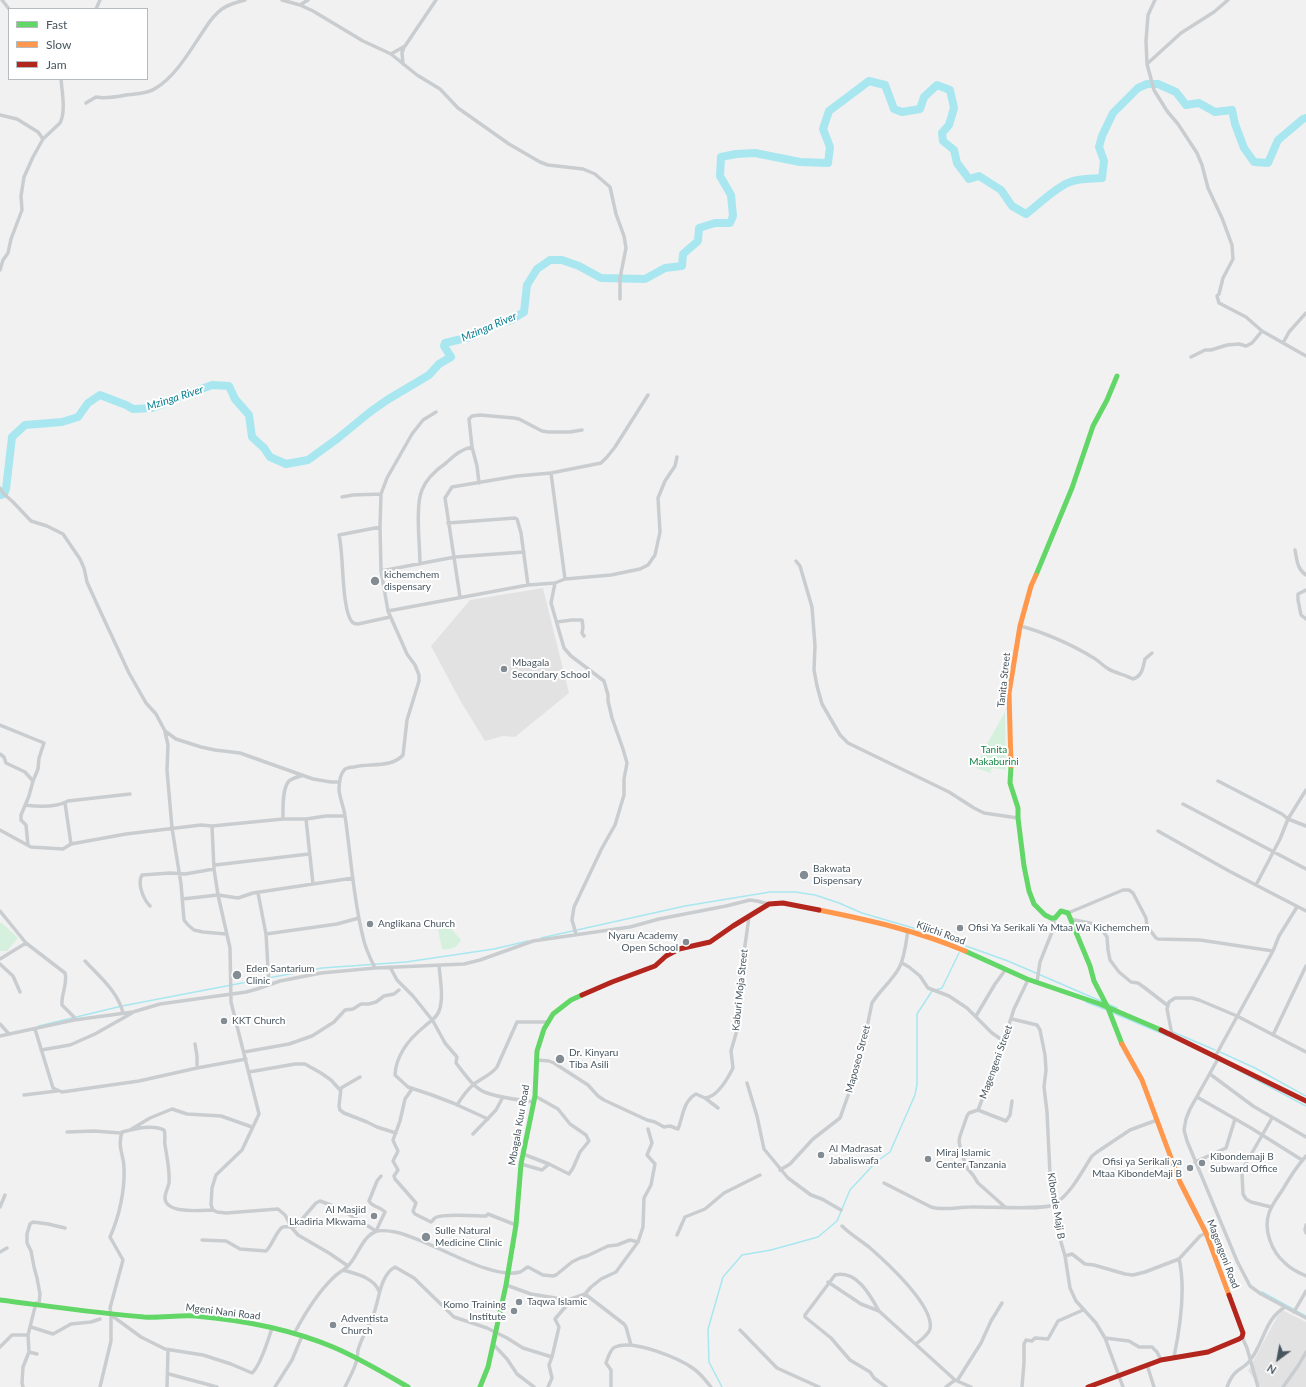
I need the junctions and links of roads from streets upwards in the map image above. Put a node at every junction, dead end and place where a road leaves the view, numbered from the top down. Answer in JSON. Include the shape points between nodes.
{"nodes":[{"id":1,"x":2,"y":0,"type":"edge"},
{"id":2,"x":245,"y":0,"type":"edge"},
{"id":3,"x":282,"y":0,"type":"edge"},
{"id":4,"x":308,"y":0,"type":"edge"},
{"id":5,"x":436,"y":0,"type":"edge"},
{"id":6,"x":1156,"y":0,"type":"edge"},
{"id":7,"x":1228,"y":0,"type":"edge"},
{"id":8,"x":300,"y":6,"type":"junction"},
{"id":9,"x":8,"y":8,"type":"edge"},
{"id":10,"x":404,"y":46,"type":"junction"},
{"id":11,"x":391,"y":54,"type":"junction"},
{"id":12,"x":1147,"y":64,"type":"junction"},
{"id":13,"x":403,"y":65,"type":"junction"},
{"id":14,"x":61,"y":80,"type":"edge"},
{"id":15,"x":86,"y":103,"type":"dead end"},
{"id":16,"x":0,"y":115,"type":"edge"},
{"id":17,"x":43,"y":139,"type":"junction"},
{"id":18,"x":0,"y":268,"type":"edge"},
{"id":19,"x":620,"y":299,"type":"dead end"},
{"id":20,"x":1306,"y":312,"type":"edge"},
{"id":21,"x":1262,"y":331,"type":"junction"},
{"id":22,"x":1283,"y":343,"type":"junction"},
{"id":23,"x":1306,"y":356,"type":"edge"},
{"id":24,"x":1191,"y":357,"type":"dead end"},
{"id":25,"x":1118,"y":376,"type":"dead end"},
{"id":26,"x":648,"y":395,"type":"dead end"},
{"id":27,"x":436,"y":412,"type":"dead end"},
{"id":28,"x":582,"y":430,"type":"dead end"},
{"id":29,"x":472,"y":447,"type":"junction"},
{"id":30,"x":677,"y":457,"type":"dead end"},
{"id":31,"x":551,"y":473,"type":"junction"},
{"id":32,"x":479,"y":483,"type":"junction"},
{"id":33,"x":0,"y":488,"type":"edge"},
{"id":34,"x":381,"y":494,"type":"junction"},
{"id":35,"x":342,"y":497,"type":"dead end"},
{"id":36,"x":448,"y":523,"type":"junction"},
{"id":37,"x":380,"y":527,"type":"junction"},
{"id":38,"x":1296,"y":550,"type":"dead end"},
{"id":39,"x":524,"y":552,"type":"junction"},
{"id":40,"x":455,"y":557,"type":"junction"},
{"id":41,"x":796,"y":562,"type":"dead end"},
{"id":42,"x":420,"y":564,"type":"junction"},
{"id":43,"x":381,"y":571,"type":"junction"},
{"id":44,"x":1306,"y":575,"type":"edge"},
{"id":45,"x":566,"y":579,"type":"junction"},
{"id":46,"x":555,"y":583,"type":"junction"},
{"id":47,"x":528,"y":585,"type":"junction"},
{"id":48,"x":1306,"y":590,"type":"edge"},
{"id":49,"x":460,"y":597,"type":"junction"},
{"id":50,"x":388,"y":611,"type":"junction"},
{"id":51,"x":390,"y":617,"type":"junction"},
{"id":52,"x":1306,"y":619,"type":"edge"},
{"id":53,"x":557,"y":622,"type":"junction"},
{"id":54,"x":1020,"y":626,"type":"junction"},
{"id":55,"x":584,"y":636,"type":"dead end"},
{"id":56,"x":1152,"y":653,"type":"dead end"},
{"id":57,"x":0,"y":725,"type":"edge"},
{"id":58,"x":165,"y":731,"type":"junction"},
{"id":59,"x":0,"y":754,"type":"edge"},
{"id":60,"x":302,"y":776,"type":"junction"},
{"id":61,"x":33,"y":780,"type":"junction"},
{"id":62,"x":1218,"y":781,"type":"dead end"},
{"id":63,"x":340,"y":782,"type":"junction"},
{"id":64,"x":1306,"y":790,"type":"edge"},
{"id":65,"x":130,"y":794,"type":"dead end"},
{"id":66,"x":65,"y":803,"type":"junction"},
{"id":67,"x":1183,"y":804,"type":"dead end"},
{"id":68,"x":25,"y":806,"type":"junction"},
{"id":69,"x":345,"y":816,"type":"junction"},
{"id":70,"x":1018,"y":818,"type":"junction"},
{"id":71,"x":283,"y":819,"type":"junction"},
{"id":72,"x":306,"y":819,"type":"junction"},
{"id":73,"x":1288,"y":819,"type":"junction"},
{"id":74,"x":212,"y":826,"type":"junction"},
{"id":75,"x":1306,"y":826,"type":"edge"},
{"id":76,"x":172,"y":828,"type":"junction"},
{"id":77,"x":0,"y":830,"type":"edge"},
{"id":78,"x":1158,"y":830,"type":"dead end"},
{"id":79,"x":71,"y":844,"type":"junction"},
{"id":80,"x":28,"y":845,"type":"junction"},
{"id":81,"x":1273,"y":852,"type":"junction"},
{"id":82,"x":309,"y":854,"type":"junction"},
{"id":83,"x":214,"y":867,"type":"junction"},
{"id":84,"x":1306,"y":869,"type":"edge"},
{"id":85,"x":179,"y":873,"type":"junction"},
{"id":86,"x":353,"y":878,"type":"junction"},
{"id":87,"x":313,"y":884,"type":"junction"},
{"id":88,"x":1256,"y":885,"type":"junction"},
{"id":89,"x":258,"y":893,"type":"junction"},
{"id":90,"x":218,"y":894,"type":"junction"},
{"id":91,"x":182,"y":899,"type":"junction"},
{"id":92,"x":769,"y":904,"type":"junction"},
{"id":93,"x":150,"y":906,"type":"dead end"},
{"id":94,"x":1297,"y":907,"type":"junction"},
{"id":95,"x":0,"y":911,"type":"edge"},
{"id":96,"x":1306,"y":911,"type":"edge"},
{"id":97,"x":1068,"y":912,"type":"junction"},
{"id":98,"x":749,"y":917,"type":"junction"},
{"id":99,"x":359,"y":918,"type":"junction"},
{"id":100,"x":1051,"y":918,"type":"junction"},
{"id":101,"x":1070,"y":919,"type":"junction"},
{"id":102,"x":908,"y":930,"type":"junction"},
{"id":103,"x":226,"y":934,"type":"junction"},
{"id":104,"x":266,"y":934,"type":"junction"},
{"id":105,"x":576,"y":934,"type":"junction"},
{"id":106,"x":26,"y":943,"type":"junction"},
{"id":107,"x":1273,"y":952,"type":"junction"},
{"id":108,"x":0,"y":959,"type":"edge"},
{"id":109,"x":86,"y":961,"type":"dead end"},
{"id":110,"x":902,"y":963,"type":"junction"},
{"id":111,"x":0,"y":964,"type":"edge"},
{"id":112,"x":439,"y":965,"type":"junction"},
{"id":113,"x":1306,"y":966,"type":"edge"},
{"id":114,"x":390,"y":967,"type":"junction"},
{"id":115,"x":375,"y":968,"type":"junction"},
{"id":116,"x":1006,"y":969,"type":"junction"},
{"id":117,"x":1026,"y":978,"type":"junction"},
{"id":118,"x":1037,"y":982,"type":"junction"},
{"id":119,"x":269,"y":985,"type":"junction"},
{"id":120,"x":399,"y":990,"type":"dead end"},
{"id":121,"x":20,"y":992,"type":"dead end"},
{"id":122,"x":230,"y":994,"type":"junction"},
{"id":123,"x":1167,"y":1005,"type":"junction"},
{"id":124,"x":1108,"y":1008,"type":"junction"},
{"id":125,"x":133,"y":1012,"type":"junction"},
{"id":126,"x":124,"y":1013,"type":"junction"},
{"id":127,"x":976,"y":1016,"type":"junction"},
{"id":128,"x":1237,"y":1016,"type":"junction"},
{"id":129,"x":1012,"y":1019,"type":"junction"},
{"id":130,"x":74,"y":1020,"type":"junction"},
{"id":131,"x":433,"y":1021,"type":"junction"},
{"id":132,"x":549,"y":1022,"type":"junction"},
{"id":133,"x":0,"y":1024,"type":"edge"},
{"id":134,"x":35,"y":1029,"type":"junction"},
{"id":135,"x":10,"y":1034,"type":"junction"},
{"id":136,"x":1273,"y":1035,"type":"junction"},
{"id":137,"x":0,"y":1036,"type":"edge"},
{"id":138,"x":1172,"y":1036,"type":"junction"},
{"id":139,"x":1005,"y":1042,"type":"junction"},
{"id":140,"x":195,"y":1044,"type":"dead end"},
{"id":141,"x":41,"y":1050,"type":"junction"},
{"id":142,"x":244,"y":1052,"type":"junction"},
{"id":143,"x":1306,"y":1052,"type":"edge"},
{"id":144,"x":1217,"y":1056,"type":"junction"},
{"id":145,"x":246,"y":1058,"type":"junction"},
{"id":146,"x":537,"y":1060,"type":"junction"},
{"id":147,"x":197,"y":1068,"type":"junction"},
{"id":148,"x":249,"y":1072,"type":"junction"},
{"id":149,"x":1210,"y":1074,"type":"junction"},
{"id":150,"x":360,"y":1077,"type":"dead end"},
{"id":151,"x":747,"y":1083,"type":"dead end"},
{"id":152,"x":474,"y":1084,"type":"junction"},
{"id":153,"x":412,"y":1089,"type":"junction"},
{"id":154,"x":340,"y":1090,"type":"junction"},
{"id":155,"x":57,"y":1091,"type":"junction"},
{"id":156,"x":24,"y":1095,"type":"dead end"},
{"id":157,"x":504,"y":1097,"type":"junction"},
{"id":158,"x":1197,"y":1097,"type":"junction"},
{"id":159,"x":705,"y":1098,"type":"junction"},
{"id":160,"x":534,"y":1099,"type":"junction"},
{"id":161,"x":1012,"y":1101,"type":"dead end"},
{"id":162,"x":1306,"y":1101,"type":"edge"},
{"id":163,"x":457,"y":1104,"type":"junction"},
{"id":164,"x":718,"y":1108,"type":"dead end"},
{"id":165,"x":978,"y":1110,"type":"junction"},
{"id":166,"x":1272,"y":1118,"type":"junction"},
{"id":167,"x":488,"y":1119,"type":"junction"},
{"id":168,"x":1235,"y":1119,"type":"junction"},
{"id":169,"x":1157,"y":1120,"type":"junction"},
{"id":170,"x":252,"y":1127,"type":"junction"},
{"id":171,"x":648,"y":1129,"type":"dead end"},
{"id":172,"x":130,"y":1130,"type":"junction"},
{"id":173,"x":67,"y":1132,"type":"dead end"},
{"id":174,"x":396,"y":1132,"type":"junction"},
{"id":175,"x":121,"y":1133,"type":"junction"},
{"id":176,"x":473,"y":1134,"type":"dead end"},
{"id":177,"x":1262,"y":1134,"type":"junction"},
{"id":178,"x":1306,"y":1137,"type":"edge"},
{"id":179,"x":524,"y":1154,"type":"junction"},
{"id":180,"x":1305,"y":1158,"type":"edge"},
{"id":181,"x":1195,"y":1162,"type":"junction"},
{"id":182,"x":521,"y":1164,"type":"junction"},
{"id":183,"x":549,"y":1164,"type":"junction"},
{"id":184,"x":780,"y":1170,"type":"junction"},
{"id":185,"x":760,"y":1174,"type":"dead end"},
{"id":186,"x":381,"y":1176,"type":"dead end"},
{"id":187,"x":884,"y":1183,"type":"dead end"},
{"id":188,"x":5,"y":1195,"type":"dead end"},
{"id":189,"x":1054,"y":1205,"type":"junction"},
{"id":190,"x":0,"y":1207,"type":"edge"},
{"id":191,"x":1005,"y":1207,"type":"junction"},
{"id":192,"x":1272,"y":1207,"type":"junction"},
{"id":193,"x":213,"y":1210,"type":"junction"},
{"id":194,"x":841,"y":1210,"type":"dead end"},
{"id":195,"x":1306,"y":1225,"type":"edge"},
{"id":196,"x":516,"y":1226,"type":"junction"},
{"id":197,"x":842,"y":1226,"type":"dead end"},
{"id":198,"x":65,"y":1228,"type":"dead end"},
{"id":199,"x":292,"y":1228,"type":"junction"},
{"id":200,"x":376,"y":1231,"type":"junction"},
{"id":201,"x":1206,"y":1233,"type":"junction"},
{"id":202,"x":1306,"y":1233,"type":"edge"},
{"id":203,"x":677,"y":1235,"type":"dead end"},
{"id":204,"x":202,"y":1240,"type":"dead end"},
{"id":205,"x":638,"y":1242,"type":"junction"},
{"id":206,"x":7,"y":1248,"type":"dead end"},
{"id":207,"x":0,"y":1252,"type":"edge"},
{"id":208,"x":1065,"y":1256,"type":"junction"},
{"id":209,"x":1179,"y":1259,"type":"junction"},
{"id":210,"x":348,"y":1266,"type":"junction"},
{"id":211,"x":343,"y":1270,"type":"junction"},
{"id":212,"x":508,"y":1273,"type":"junction"},
{"id":213,"x":1306,"y":1276,"type":"edge"},
{"id":214,"x":828,"y":1282,"type":"junction"},
{"id":215,"x":506,"y":1285,"type":"junction"},
{"id":216,"x":379,"y":1291,"type":"junction"},
{"id":217,"x":1306,"y":1291,"type":"edge"},
{"id":218,"x":585,"y":1294,"type":"junction"},
{"id":219,"x":572,"y":1299,"type":"junction"},
{"id":220,"x":0,"y":1300,"type":"edge"},
{"id":221,"x":1002,"y":1303,"type":"dead end"},
{"id":222,"x":38,"y":1304,"type":"junction"},
{"id":223,"x":1285,"y":1307,"type":"junction"},
{"id":224,"x":1083,"y":1310,"type":"junction"},
{"id":225,"x":879,"y":1311,"type":"junction"},
{"id":226,"x":1294,"y":1312,"type":"junction"},
{"id":227,"x":111,"y":1314,"type":"junction"},
{"id":228,"x":1306,"y":1318,"type":"edge"},
{"id":229,"x":100,"y":1319,"type":"dead end"},
{"id":230,"x":31,"y":1327,"type":"junction"},
{"id":231,"x":272,"y":1328,"type":"junction"},
{"id":232,"x":740,"y":1330,"type":"dead end"},
{"id":233,"x":495,"y":1332,"type":"junction"},
{"id":234,"x":294,"y":1334,"type":"junction"},
{"id":235,"x":28,"y":1335,"type":"junction"},
{"id":236,"x":302,"y":1336,"type":"junction"},
{"id":237,"x":1242,"y":1337,"type":"junction"},
{"id":238,"x":1105,"y":1338,"type":"junction"},
{"id":239,"x":493,"y":1344,"type":"junction"},
{"id":240,"x":916,"y":1344,"type":"junction"},
{"id":241,"x":631,"y":1345,"type":"junction"},
{"id":242,"x":0,"y":1347,"type":"edge"},
{"id":243,"x":168,"y":1350,"type":"junction"},
{"id":244,"x":29,"y":1352,"type":"junction"},
{"id":245,"x":1306,"y":1352,"type":"edge"},
{"id":246,"x":37,"y":1354,"type":"dead end"},
{"id":247,"x":552,"y":1357,"type":"junction"},
{"id":248,"x":1174,"y":1357,"type":"junction"},
{"id":249,"x":357,"y":1359,"type":"junction"},
{"id":250,"x":1161,"y":1360,"type":"junction"},
{"id":251,"x":1251,"y":1360,"type":"junction"},
{"id":252,"x":1148,"y":1365,"type":"junction"},
{"id":253,"x":169,"y":1374,"type":"junction"},
{"id":254,"x":1119,"y":1376,"type":"junction"},
{"id":255,"x":956,"y":1380,"type":"junction"},
{"id":256,"x":23,"y":1387,"type":"edge"},
{"id":257,"x":100,"y":1387,"type":"edge"},
{"id":258,"x":167,"y":1387,"type":"edge"},
{"id":259,"x":217,"y":1387,"type":"edge"},
{"id":260,"x":275,"y":1387,"type":"edge"},
{"id":261,"x":345,"y":1387,"type":"edge"},
{"id":262,"x":408,"y":1387,"type":"edge"},
{"id":263,"x":480,"y":1387,"type":"edge"},
{"id":264,"x":534,"y":1387,"type":"edge"},
{"id":265,"x":548,"y":1387,"type":"edge"},
{"id":266,"x":611,"y":1387,"type":"edge"},
{"id":267,"x":712,"y":1387,"type":"edge"},
{"id":268,"x":819,"y":1387,"type":"edge"},
{"id":269,"x":886,"y":1387,"type":"edge"},
{"id":270,"x":946,"y":1387,"type":"edge"},
{"id":271,"x":971,"y":1387,"type":"edge"},
{"id":272,"x":1022,"y":1387,"type":"edge"},
{"id":273,"x":1088,"y":1387,"type":"edge"},
{"id":274,"x":1123,"y":1387,"type":"edge"},
{"id":275,"x":1154,"y":1387,"type":"edge"},
{"id":276,"x":1226,"y":1387,"type":"edge"},
{"id":277,"x":1258,"y":1387,"type":"edge"},
{"id":278,"x":1283,"y":1387,"type":"edge"}],
"edges":[{"from":1,"to":9,"type":"street"},
{"from":2,"to":15,"type":"street","via":[[229,5],[217,13],[178,68],[155,89],[113,98],[96,97]]},
{"from":3,"to":8,"type":"street"},
{"from":4,"to":8,"type":"street"},
{"from":5,"to":10,"type":"street"},
{"from":6,"to":12,"type":"street","via":[[1148,15]]},
{"from":7,"to":12,"type":"street","via":[[1181,33]]},
{"from":8,"to":11,"type":"street"},
{"from":10,"to":11,"type":"street"},
{"from":10,"to":13,"type":"street"},
{"from":11,"to":13,"type":"street"},
{"from":12,"to":21,"type":"street","via":[[1154,90],[1197,153],[1208,188],[1232,245],[1233,259],[1217,296],[1219,303],[1246,317]]},
{"from":13,"to":19,"type":"street","via":[[440,89],[458,108],[509,144],[548,165],[587,170],[610,186],[626,244],[620,278]]},
{"from":14,"to":17,"type":"street","via":[[63,115],[60,123]]},
{"from":16,"to":17,"type":"street","via":[[17,120],[38,132]]},
{"from":17,"to":18,"type":"street","via":[[24,177],[22,210],[8,253]]},
{"from":20,"to":22,"type":"street"},
{"from":21,"to":22,"type":"street"},
{"from":21,"to":24,"type":"street","via":[[1246,346],[1222,346]]},
{"from":22,"to":23,"type":"street"},
{"from":25,"to":54,"type":"street","name":"Tanita Street","via":[[1092,429],[1072,488],[1030,586]]},
{"from":26,"to":31,"type":"street","via":[[604,461],[597,465]]},
{"from":27,"to":34,"type":"street","via":[[423,420],[412,434],[387,478]]},
{"from":28,"to":29,"type":"street","via":[[548,432],[519,419],[472,416],[469,419]]},
{"from":29,"to":32,"type":"street"},
{"from":29,"to":42,"type":"street","via":[[464,449],[437,469],[421,491]]},
{"from":30,"to":45,"type":"street","via":[[658,498],[660,532],[652,562],[640,569],[611,575]]},
{"from":31,"to":32,"type":"street"},
{"from":31,"to":45,"type":"street"},
{"from":32,"to":36,"type":"street","via":[[452,488],[445,498]]},
{"from":33,"to":58,"type":"street","via":[[31,521],[64,534],[80,559],[96,602],[129,673]]},
{"from":34,"to":35,"type":"street"},
{"from":34,"to":37,"type":"street"},
{"from":36,"to":39,"type":"street","via":[[518,519]]},
{"from":36,"to":40,"type":"street"},
{"from":37,"to":43,"type":"street"},
{"from":37,"to":51,"type":"street","via":[[339,535],[346,600],[355,624]]},
{"from":38,"to":44,"type":"street","via":[[1301,572]]},
{"from":39,"to":40,"type":"street"},
{"from":39,"to":47,"type":"street"},
{"from":40,"to":42,"type":"street"},
{"from":40,"to":49,"type":"street"},
{"from":41,"to":70,"type":"street","via":[[800,566],[812,607],[817,686],[822,704],[840,735],[848,743],[949,792],[984,813]]},
{"from":42,"to":43,"type":"street"},
{"from":43,"to":50,"type":"street"},
{"from":45,"to":46,"type":"street"},
{"from":46,"to":47,"type":"street"},
{"from":46,"to":53,"type":"street","via":[[551,603]]},
{"from":47,"to":49,"type":"street"},
{"from":48,"to":52,"type":"street","via":[[1298,594],[1298,600],[1301,615]]},
{"from":49,"to":50,"type":"street"},
{"from":50,"to":51,"type":"street"},
{"from":51,"to":63,"type":"street","via":[[419,676],[407,720],[403,755],[387,763],[346,768]]},
{"from":53,"to":55,"type":"street","via":[[582,620]]},
{"from":53,"to":105,"type":"street","via":[[564,648],[604,681],[612,718],[627,764],[624,795],[615,825],[574,907],[572,920]]},
{"from":54,"to":56,"type":"street","via":[[1079,649],[1106,667],[1132,679],[1138,677],[1143,670],[1145,659]]},
{"from":54,"to":70,"type":"street","name":"Tanita Street","via":[[1009,693],[1012,757],[1010,783],[1018,808]]},
{"from":57,"to":61,"type":"street","via":[[44,743]]},
{"from":58,"to":60,"type":"street","via":[[176,739],[260,759]]},
{"from":58,"to":76,"type":"street"},
{"from":59,"to":61,"type":"street","via":[[6,763],[25,772]]},
{"from":60,"to":63,"type":"street"},
{"from":60,"to":71,"type":"street","via":[[292,779],[285,787]]},
{"from":61,"to":68,"type":"street"},
{"from":62,"to":73,"type":"street"},
{"from":63,"to":69,"type":"street","via":[[339,791]]},
{"from":64,"to":73,"type":"street"},
{"from":65,"to":66,"type":"street"},
{"from":66,"to":68,"type":"street","via":[[39,807]]},
{"from":66,"to":79,"type":"street"},
{"from":67,"to":81,"type":"street"},
{"from":68,"to":80,"type":"street","via":[[21,820],[26,825]]},
{"from":69,"to":72,"type":"street"},
{"from":69,"to":86,"type":"street"},
{"from":70,"to":100,"type":"street","name":"Tanita Street","via":[[1029,891],[1040,912]]},
{"from":71,"to":72,"type":"street"},
{"from":71,"to":74,"type":"street"},
{"from":72,"to":82,"type":"street"},
{"from":73,"to":75,"type":"street"},
{"from":73,"to":81,"type":"street"},
{"from":74,"to":76,"type":"street"},
{"from":74,"to":83,"type":"street"},
{"from":76,"to":79,"type":"street"},
{"from":76,"to":85,"type":"street"},
{"from":77,"to":80,"type":"street"},
{"from":78,"to":88,"type":"street"},
{"from":79,"to":80,"type":"street","via":[[63,849]]},
{"from":81,"to":84,"type":"street"},
{"from":81,"to":88,"type":"street"},
{"from":82,"to":83,"type":"street"},
{"from":82,"to":87,"type":"street"},
{"from":83,"to":85,"type":"street"},
{"from":83,"to":90,"type":"street"},
{"from":85,"to":91,"type":"street"},
{"from":85,"to":93,"type":"street","via":[[142,875],[140,886],[144,899]]},
{"from":86,"to":87,"type":"street"},
{"from":86,"to":99,"type":"street"},
{"from":87,"to":89,"type":"street"},
{"from":88,"to":94,"type":"street"},
{"from":89,"to":90,"type":"street","via":[[238,898]]},
{"from":89,"to":104,"type":"street"},
{"from":90,"to":91,"type":"street"},
{"from":90,"to":103,"type":"street"},
{"from":91,"to":103,"type":"street","via":[[184,920],[191,928],[202,932]]},
{"from":92,"to":98,"type":"street","name":"Mbagala Kuu Road"},
{"from":92,"to":102,"type":"street","name":"Kijichi Road","via":[[783,903]]},
{"from":92,"to":105,"type":"street","via":[[750,900],[630,927]]},
{"from":94,"to":96,"type":"street"},
{"from":94,"to":107,"type":"street","via":[[1279,936]]},
{"from":95,"to":106,"type":"street"},
{"from":97,"to":100,"type":"street","via":[[1061,911]]},
{"from":97,"to":101,"type":"street"},
{"from":97,"to":107,"type":"street","via":[[1123,890],[1129,890],[1142,909],[1147,926],[1158,939],[1200,940]]},
{"from":98,"to":132,"type":"street","name":"Mbagala Kuu Road","via":[[710,942],[679,949],[646,970],[572,1000],[553,1014]]},
{"from":98,"to":159,"type":"street","name":"Kaburi Moja Street","via":[[737,1002],[739,1023],[730,1050],[733,1068],[717,1091],[709,1098]]},
{"from":99,"to":104,"type":"street","via":[[337,924]]},
{"from":99,"to":115,"type":"street","via":[[368,954]]},
{"from":100,"to":118,"type":"street","via":[[1054,927],[1040,962]]},
{"from":101,"to":123,"type":"street","via":[[1100,926],[1107,937],[1110,960],[1119,972]]},
{"from":101,"to":124,"type":"street","via":[[1094,981]]},
{"from":102,"to":110,"type":"street","name":"Maposeo Street"},
{"from":102,"to":116,"type":"street","name":"Kijichi Road"},
{"from":103,"to":122,"type":"street","via":[[230,948]]},
{"from":104,"to":119,"type":"street"},
{"from":105,"to":112,"type":"street","via":[[533,941],[464,964]]},
{"from":106,"to":108,"type":"street"},
{"from":106,"to":130,"type":"street","via":[[65,973],[62,1005]]},
{"from":107,"to":128,"type":"street"},
{"from":109,"to":126,"type":"street","via":[[116,996]]},
{"from":110,"to":127,"type":"street","via":[[920,976],[928,988],[954,999]]},
{"from":110,"to":184,"type":"street","name":"Maposeo Street","via":[[872,1003],[862,1051],[840,1118],[813,1139],[790,1164]]},
{"from":111,"to":121,"type":"street","via":[[13,976]]},
{"from":112,"to":114,"type":"street"},
{"from":112,"to":131,"type":"street","via":[[441,1006]]},
{"from":113,"to":136,"type":"street"},
{"from":114,"to":115,"type":"street"},
{"from":114,"to":131,"type":"street","via":[[397,980]]},
{"from":115,"to":119,"type":"street","via":[[320,973]]},
{"from":116,"to":117,"type":"street","name":"Kijichi Road"},
{"from":116,"to":127,"type":"street"},
{"from":117,"to":118,"type":"street","name":"Kijichi Road"},
{"from":117,"to":129,"type":"street","name":"Magengeni Street","via":[[1027,982]]},
{"from":118,"to":124,"type":"street","name":"Kijichi Road"},
{"from":119,"to":122,"type":"street"},
{"from":120,"to":142,"type":"street","via":[[376,1002],[344,1010],[334,1022],[312,1036],[289,1044]]},
{"from":122,"to":125,"type":"street","via":[[160,1004]]},
{"from":122,"to":142,"type":"street"},
{"from":123,"to":128,"type":"street","via":[[1171,999],[1192,998]]},
{"from":123,"to":138,"type":"street"},
{"from":124,"to":138,"type":"street","name":"Kijichi Road"},
{"from":124,"to":169,"type":"street","name":"Magengeni Road","via":[[1122,1044],[1142,1080]]},
{"from":125,"to":126,"type":"street"},
{"from":125,"to":141,"type":"street","via":[[74,1043]]},
{"from":126,"to":130,"type":"street"},
{"from":127,"to":139,"type":"street"},
{"from":128,"to":136,"type":"street"},
{"from":128,"to":144,"type":"street"},
{"from":129,"to":139,"type":"street","name":"Magengeni Street"},
{"from":129,"to":189,"type":"street","name":"Kibonde Maji B","via":[[1037,1025],[1043,1042],[1046,1070],[1044,1087]]},
{"from":130,"to":134,"type":"street"},
{"from":131,"to":152,"type":"street","via":[[456,1056],[456,1063]]},
{"from":131,"to":153,"type":"street","via":[[404,1048],[394,1073],[405,1086]]},
{"from":132,"to":146,"type":"street","name":"Mbagala Kuu Road","via":[[541,1036]]},
{"from":132,"to":152,"type":"street","via":[[517,1022],[498,1067]]},
{"from":133,"to":135,"type":"street"},
{"from":134,"to":135,"type":"street"},
{"from":134,"to":141,"type":"street"},
{"from":135,"to":137,"type":"street"},
{"from":136,"to":143,"type":"street"},
{"from":138,"to":144,"type":"street","name":"Kijichi Road"},
{"from":139,"to":165,"type":"street","name":"Magengeni Street"},
{"from":140,"to":147,"type":"street"},
{"from":141,"to":155,"type":"street","via":[[48,1076]]},
{"from":142,"to":145,"type":"street"},
{"from":144,"to":149,"type":"street"},
{"from":144,"to":162,"type":"street","name":"Kijichi Road"},
{"from":145,"to":147,"type":"street"},
{"from":145,"to":148,"type":"street"},
{"from":146,"to":159,"type":"street","via":[[554,1063],[588,1085],[601,1098],[665,1127],[678,1129],[685,1107],[692,1096],[696,1094]]},
{"from":146,"to":160,"type":"street","name":"Mbagala Kuu Road"},
{"from":147,"to":155,"type":"street","via":[[139,1081],[82,1090]]},
{"from":148,"to":154,"type":"street","via":[[305,1064],[331,1080]]},
{"from":148,"to":170,"type":"street","via":[[259,1111]]},
{"from":149,"to":158,"type":"street"},
{"from":149,"to":166,"type":"street"},
{"from":150,"to":154,"type":"street"},
{"from":151,"to":184,"type":"street","via":[[764,1149]]},
{"from":152,"to":157,"type":"street","via":[[488,1093]]},
{"from":152,"to":163,"type":"street"},
{"from":153,"to":163,"type":"street"},
{"from":153,"to":174,"type":"street","via":[[404,1100]]},
{"from":154,"to":174,"type":"street","via":[[339,1106],[344,1113],[376,1128]]},
{"from":155,"to":156,"type":"street"},
{"from":157,"to":160,"type":"street"},
{"from":157,"to":167,"type":"street"},
{"from":158,"to":168,"type":"street"},
{"from":158,"to":181,"type":"street","via":[[1186,1119],[1184,1130]]},
{"from":159,"to":164,"type":"street"},
{"from":160,"to":179,"type":"street","name":"Mbagala Kuu Road"},
{"from":160,"to":183,"type":"street","via":[[558,1109],[570,1124],[589,1139],[570,1174]]},
{"from":161,"to":165,"type":"street","name":"Magengeni Street","via":[[1008,1120],[1003,1121]]},
{"from":163,"to":167,"type":"street"},
{"from":165,"to":191,"type":"street","via":[[966,1116],[960,1136],[961,1152],[967,1168],[978,1183]]},
{"from":166,"to":177,"type":"street"},
{"from":166,"to":178,"type":"street"},
{"from":167,"to":176,"type":"street"},
{"from":168,"to":177,"type":"street"},
{"from":168,"to":181,"type":"street","via":[[1226,1148]]},
{"from":169,"to":189,"type":"street","via":[[1130,1130],[1092,1156],[1070,1190]]},
{"from":169,"to":201,"type":"street","name":"Magengeni Road","via":[[1180,1182]]},
{"from":170,"to":172,"type":"street","via":[[221,1116],[187,1114],[172,1109]]},
{"from":170,"to":193,"type":"street","via":[[242,1150],[216,1175],[212,1188]]},
{"from":171,"to":205,"type":"street","via":[[652,1143],[648,1156],[655,1164],[651,1185],[644,1198],[643,1227]]},
{"from":172,"to":175,"type":"street"},
{"from":172,"to":193,"type":"street","via":[[164,1130],[169,1170],[165,1199],[169,1205],[190,1211]]},
{"from":173,"to":175,"type":"street"},
{"from":174,"to":196,"type":"street","via":[[393,1140],[398,1153],[393,1161],[398,1170],[394,1178],[416,1203],[413,1211],[415,1214],[431,1222],[436,1217],[455,1214],[488,1214]]},
{"from":175,"to":227,"type":"street","via":[[123,1185],[119,1214],[110,1238],[124,1260],[110,1303]]},
{"from":177,"to":180,"type":"street"},
{"from":177,"to":192,"type":"street","via":[[1243,1170],[1243,1194],[1250,1202]]},
{"from":179,"to":182,"type":"street","name":"Mbagala Kuu Road"},
{"from":179,"to":183,"type":"street"},
{"from":180,"to":192,"type":"street"},
{"from":181,"to":223,"type":"street","via":[[1250,1286]]},
{"from":182,"to":183,"type":"street","via":[[542,1170]]},
{"from":182,"to":196,"type":"street","name":"Mbagala Kuu Road"},
{"from":184,"to":194,"type":"street","via":[[811,1195]]},
{"from":185,"to":203,"type":"street","via":[[724,1194],[708,1207],[685,1217]]},
{"from":186,"to":200,"type":"street","via":[[369,1201],[385,1212]]},
{"from":187,"to":191,"type":"street","via":[[938,1209]]},
{"from":188,"to":190,"type":"street"},
{"from":189,"to":191,"type":"street","via":[[1036,1208]]},
{"from":189,"to":208,"type":"street","name":"Kibonde Maji B"},
{"from":192,"to":213,"type":"street","via":[[1267,1227],[1274,1248],[1285,1264]]},
{"from":193,"to":199,"type":"street","via":[[226,1213],[278,1209],[285,1215]]},
{"from":195,"to":202,"type":"street"},
{"from":196,"to":212,"type":"street","name":"Mbagala Kuu Road"},
{"from":197,"to":240,"type":"street","via":[[870,1248],[904,1281],[927,1311],[929,1331]]},
{"from":198,"to":222,"type":"street","via":[[33,1222],[30,1224],[27,1243],[40,1294]]},
{"from":199,"to":200,"type":"street","via":[[320,1201],[339,1208]]},
{"from":199,"to":204,"type":"street","via":[[281,1228],[265,1252],[240,1249],[226,1241]]},
{"from":199,"to":210,"type":"street","via":[[298,1235]]},
{"from":200,"to":210,"type":"street","via":[[365,1240]]},
{"from":200,"to":212,"type":"street","via":[[410,1236],[467,1261]]},
{"from":201,"to":209,"type":"street","via":[[1200,1236]]},
{"from":201,"to":237,"type":"street","name":"Magengeni Road","via":[[1239,1322]]},
{"from":205,"to":212,"type":"street","via":[[630,1240],[606,1247],[574,1261],[553,1276],[543,1275],[528,1267],[520,1272]]},
{"from":205,"to":218,"type":"street","via":[[616,1272],[601,1279]]},
{"from":206,"to":207,"type":"street"},
{"from":208,"to":209,"type":"street","via":[[1072,1254],[1085,1264],[1133,1275]]},
{"from":208,"to":224,"type":"street","name":"Kibonde Maji B","via":[[1070,1288]]},
{"from":209,"to":248,"type":"street","via":[[1182,1275],[1181,1314]]},
{"from":210,"to":211,"type":"street"},
{"from":211,"to":216,"type":"street","via":[[365,1277],[376,1285]]},
{"from":211,"to":234,"type":"street","via":[[312,1302]]},
{"from":212,"to":215,"type":"street","name":"Mbagala Kuu Road"},
{"from":214,"to":225,"type":"street","via":[[861,1304]]},
{"from":214,"to":225,"type":"street","via":[[837,1275],[855,1278]]},
{"from":214,"to":269,"type":"street","via":[[805,1317],[831,1338],[850,1360],[870,1372]]},
{"from":215,"to":219,"type":"street","via":[[542,1296]]},
{"from":215,"to":233,"type":"street","name":"Mbagala Kuu Road"},
{"from":216,"to":233,"type":"street","via":[[387,1275],[396,1267],[423,1285],[454,1317]]},
{"from":216,"to":249,"type":"street","via":[[374,1313],[358,1348]]},
{"from":217,"to":226,"type":"street"},
{"from":218,"to":219,"type":"street"},
{"from":218,"to":241,"type":"street","via":[[624,1324]]},
{"from":219,"to":247,"type":"street","via":[[555,1319],[559,1327]]},
{"from":220,"to":222,"type":"street","name":"Mgeni Nani Road"},
{"from":221,"to":255,"type":"street","via":[[981,1343]]},
{"from":222,"to":227,"type":"street","name":"Mgeni Nani Road"},
{"from":222,"to":230,"type":"street"},
{"from":223,"to":226,"type":"street"},
{"from":223,"to":251,"type":"street","via":[[1272,1319]]},
{"from":224,"to":238,"type":"street","name":"Kibonde Maji B","via":[[1096,1323]]},
{"from":224,"to":272,"type":"street","via":[[1058,1321],[1048,1339],[1035,1338],[1032,1341],[1025,1341]]},
{"from":225,"to":240,"type":"street"},
{"from":226,"to":228,"type":"street"},
{"from":227,"to":231,"type":"street","name":"Mgeni Nani Road","via":[[157,1318],[195,1316]]},
{"from":227,"to":243,"type":"street","via":[[141,1337]]},
{"from":227,"to":257,"type":"street","via":[[111,1341]]},
{"from":229,"to":230,"type":"street","via":[[71,1324],[53,1334]]},
{"from":230,"to":235,"type":"street"},
{"from":231,"to":234,"type":"street","name":"Mgeni Nani Road"},
{"from":231,"to":243,"type":"street","via":[[264,1352],[252,1373],[203,1355]]},
{"from":232,"to":268,"type":"street","via":[[777,1368]]},
{"from":233,"to":239,"type":"street","name":"Mbagala Kuu Road"},
{"from":233,"to":247,"type":"street","via":[[523,1348]]},
{"from":234,"to":236,"type":"street","name":"Mgeni Nani Road"},
{"from":235,"to":242,"type":"street","via":[[12,1335]]},
{"from":235,"to":244,"type":"street"},
{"from":236,"to":249,"type":"street","name":"Mgeni Nani Road","via":[[334,1347]]},
{"from":236,"to":260,"type":"street","via":[[294,1357]]},
{"from":237,"to":248,"type":"street","via":[[1208,1352]]},
{"from":237,"to":251,"type":"street"},
{"from":238,"to":250,"type":"street","via":[[1129,1341],[1139,1347],[1152,1347]]},
{"from":238,"to":254,"type":"street","name":"Kibonde Maji B"},
{"from":239,"to":263,"type":"street","name":"Mbagala Kuu Road","via":[[488,1368]]},
{"from":239,"to":264,"type":"street","via":[[517,1374]]},
{"from":240,"to":255,"type":"street"},
{"from":241,"to":266,"type":"street","via":[[616,1346],[608,1357],[606,1363],[611,1370]]},
{"from":241,"to":267,"type":"street","via":[[647,1348],[686,1363],[699,1372]]},
{"from":243,"to":253,"type":"street"},
{"from":244,"to":246,"type":"street"},
{"from":244,"to":256,"type":"street","via":[[23,1367]]},
{"from":245,"to":278,"type":"street"},
{"from":247,"to":265,"type":"street","via":[[549,1367],[552,1380]]},
{"from":248,"to":250,"type":"street"},
{"from":249,"to":261,"type":"street"},
{"from":249,"to":262,"type":"street","name":"Mgeni Nani Road"},
{"from":250,"to":252,"type":"street"},
{"from":251,"to":276,"type":"street","via":[[1233,1375]]},
{"from":251,"to":277,"type":"street"},
{"from":252,"to":254,"type":"street"},
{"from":252,"to":275,"type":"street"},
{"from":253,"to":258,"type":"street"},
{"from":253,"to":259,"type":"street"},
{"from":254,"to":273,"type":"street"},
{"from":254,"to":274,"type":"street","name":"Kibonde Maji B"},
{"from":255,"to":270,"type":"street"},
{"from":255,"to":271,"type":"street"}]}
